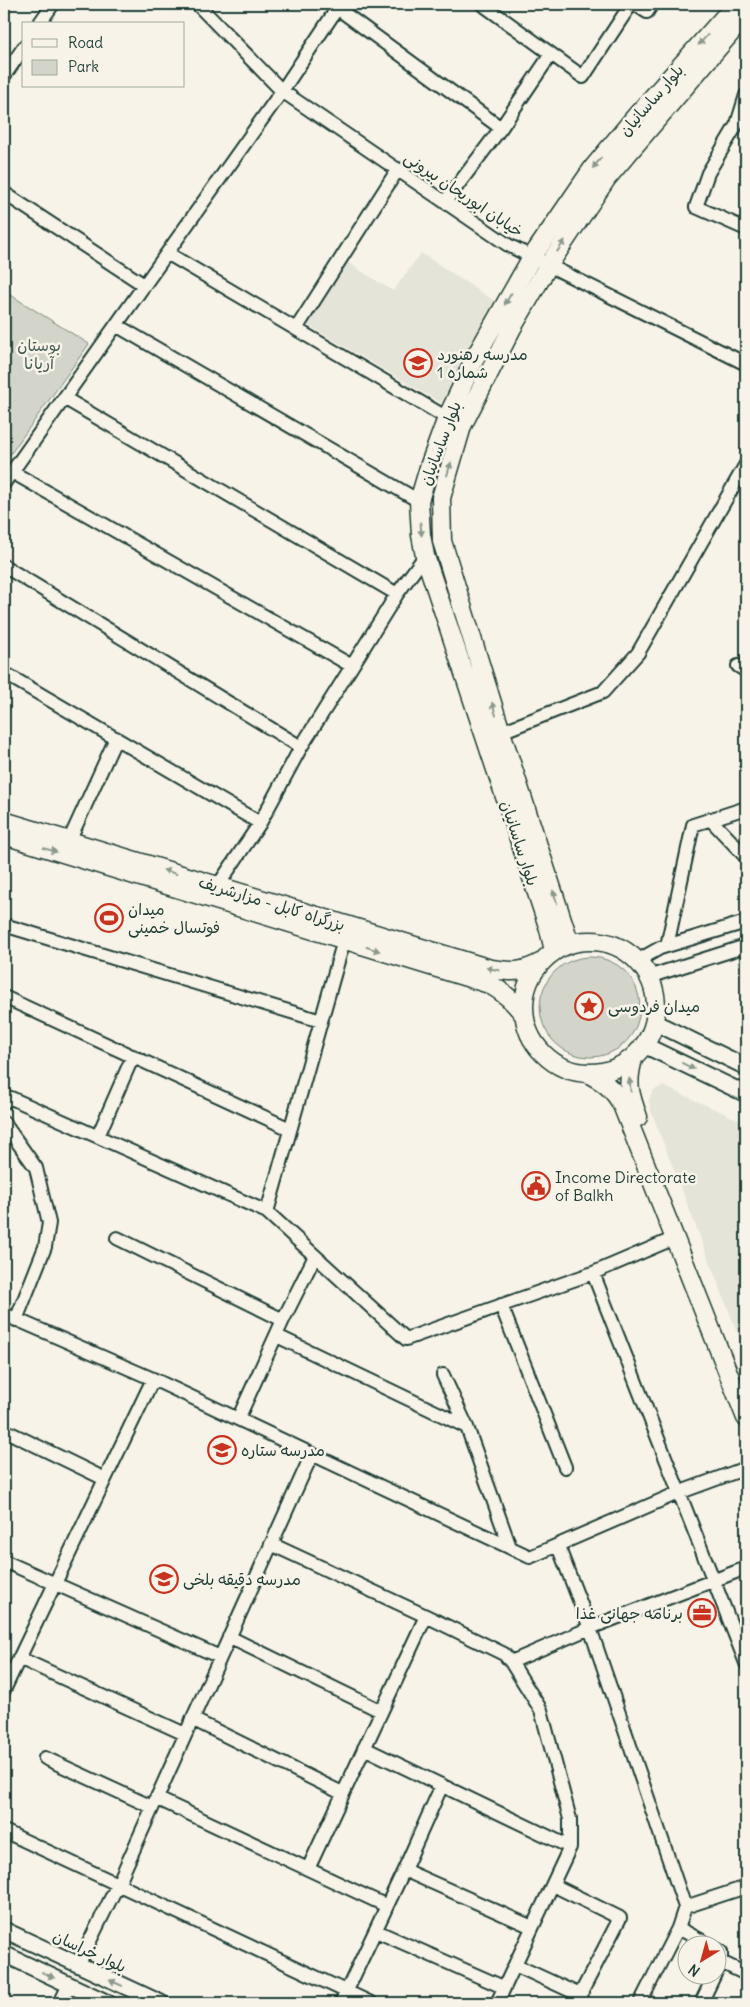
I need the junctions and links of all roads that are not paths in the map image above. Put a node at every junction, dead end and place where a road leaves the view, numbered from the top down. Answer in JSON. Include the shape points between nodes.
{"nodes":[{"id":1,"x":197,"y":4,"type":"edge"},
{"id":2,"x":482,"y":4,"type":"edge"},
{"id":3,"x":633,"y":4,"type":"edge"},
{"id":4,"x":652,"y":4,"type":"edge"},
{"id":5,"x":736,"y":4,"type":"edge"},
{"id":6,"x":50,"y":5,"type":"edge"},
{"id":7,"x":339,"y":6,"type":"edge"},
{"id":8,"x":746,"y":15,"type":"edge"},
{"id":9,"x":41,"y":22,"type":"edge"},
{"id":10,"x":22,"y":50,"type":"edge"},
{"id":11,"x":551,"y":54,"type":"junction"},
{"id":12,"x":4,"y":76,"type":"edge"},
{"id":13,"x":282,"y":91,"type":"junction"},
{"id":14,"x":746,"y":95,"type":"edge"},
{"id":15,"x":501,"y":128,"type":"junction"},
{"id":16,"x":398,"y":169,"type":"junction"},
{"id":17,"x":4,"y":193,"type":"edge"},
{"id":18,"x":446,"y":202,"type":"junction"},
{"id":19,"x":746,"y":228,"type":"edge"},
{"id":20,"x":167,"y":253,"type":"junction"},
{"id":21,"x":540,"y":262,"type":"junction"},
{"id":22,"x":144,"y":285,"type":"junction"},
{"id":23,"x":116,"y":325,"type":"junction"},
{"id":24,"x":296,"y":328,"type":"junction"},
{"id":25,"x":746,"y":364,"type":"edge"},
{"id":26,"x":64,"y":398,"type":"junction"},
{"id":27,"x":447,"y":418,"type":"junction"},
{"id":28,"x":746,"y":464,"type":"edge"},
{"id":29,"x":12,"y":472,"type":"junction"},
{"id":30,"x":4,"y":483,"type":"edge"},
{"id":31,"x":419,"y":501,"type":"junction"},
{"id":32,"x":425,"y":556,"type":"junction"},
{"id":33,"x":4,"y":566,"type":"edge"},
{"id":34,"x":397,"y":594,"type":"junction"},
{"id":35,"x":352,"y":666,"type":"junction"},
{"id":36,"x":4,"y":673,"type":"edge"},
{"id":37,"x":501,"y":732,"type":"junction"},
{"id":38,"x":116,"y":738,"type":"junction"},
{"id":39,"x":301,"y":747,"type":"junction"},
{"id":40,"x":746,"y":808,"type":"edge"},
{"id":41,"x":710,"y":819,"type":"junction"},
{"id":42,"x":4,"y":821,"type":"edge"},
{"id":43,"x":260,"y":823,"type":"junction"},
{"id":44,"x":4,"y":835,"type":"edge"},
{"id":45,"x":69,"y":841,"type":"junction"},
{"id":46,"x":746,"y":857,"type":"edge"},
{"id":47,"x":218,"y":887,"type":"junction"},
{"id":48,"x":746,"y":922,"type":"edge"},
{"id":49,"x":4,"y":925,"type":"edge"},
{"id":50,"x":344,"y":940,"type":"junction"},
{"id":51,"x":570,"y":944,"type":"junction"},
{"id":52,"x":667,"y":946,"type":"junction"},
{"id":53,"x":746,"y":946,"type":"edge"},
{"id":54,"x":554,"y":951,"type":"junction"},
{"id":55,"x":637,"y":961,"type":"junction"},
{"id":56,"x":540,"y":963,"type":"junction"},
{"id":57,"x":648,"y":977,"type":"junction"},
{"id":58,"x":4,"y":997,"type":"edge"},
{"id":59,"x":524,"y":1015,"type":"junction"},
{"id":60,"x":321,"y":1021,"type":"junction"},
{"id":61,"x":654,"y":1022,"type":"junction"},
{"id":62,"x":639,"y":1051,"type":"junction"},
{"id":63,"x":133,"y":1056,"type":"junction"},
{"id":64,"x":746,"y":1067,"type":"edge"},
{"id":65,"x":587,"y":1073,"type":"junction"},
{"id":66,"x":746,"y":1094,"type":"edge"},
{"id":67,"x":4,"y":1102,"type":"edge"},
{"id":68,"x":4,"y":1123,"type":"edge"},
{"id":69,"x":290,"y":1129,"type":"junction"},
{"id":70,"x":98,"y":1136,"type":"junction"},
{"id":71,"x":651,"y":1164,"type":"junction"},
{"id":72,"x":267,"y":1212,"type":"junction"},
{"id":73,"x":117,"y":1238,"type":"dead end"},
{"id":74,"x":675,"y":1238,"type":"junction"},
{"id":75,"x":315,"y":1256,"type":"junction"},
{"id":76,"x":593,"y":1273,"type":"junction"},
{"id":77,"x":501,"y":1305,"type":"junction"},
{"id":78,"x":4,"y":1314,"type":"edge"},
{"id":79,"x":16,"y":1320,"type":"junction"},
{"id":80,"x":284,"y":1320,"type":"junction"},
{"id":81,"x":277,"y":1336,"type":"junction"},
{"id":82,"x":442,"y":1374,"type":"dead end"},
{"id":83,"x":153,"y":1379,"type":"junction"},
{"id":84,"x":746,"y":1392,"type":"edge"},
{"id":85,"x":746,"y":1418,"type":"edge"},
{"id":86,"x":238,"y":1419,"type":"junction"},
{"id":87,"x":467,"y":1427,"type":"junction"},
{"id":88,"x":4,"y":1430,"type":"edge"},
{"id":89,"x":312,"y":1454,"type":"junction"},
{"id":90,"x":565,"y":1468,"type":"dead end"},
{"id":91,"x":746,"y":1468,"type":"edge"},
{"id":92,"x":105,"y":1479,"type":"junction"},
{"id":93,"x":678,"y":1493,"type":"junction"},
{"id":94,"x":271,"y":1544,"type":"junction"},
{"id":95,"x":558,"y":1546,"type":"junction"},
{"id":96,"x":510,"y":1547,"type":"junction"},
{"id":97,"x":4,"y":1561,"type":"edge"},
{"id":98,"x":746,"y":1568,"type":"edge"},
{"id":99,"x":714,"y":1580,"type":"junction"},
{"id":100,"x":55,"y":1583,"type":"junction"},
{"id":101,"x":426,"y":1616,"type":"junction"},
{"id":102,"x":590,"y":1628,"type":"junction"},
{"id":103,"x":229,"y":1637,"type":"junction"},
{"id":104,"x":220,"y":1657,"type":"junction"},
{"id":105,"x":19,"y":1658,"type":"junction"},
{"id":106,"x":511,"y":1662,"type":"junction"},
{"id":107,"x":746,"y":1663,"type":"edge"},
{"id":108,"x":4,"y":1690,"type":"edge"},
{"id":109,"x":381,"y":1711,"type":"junction"},
{"id":110,"x":192,"y":1719,"type":"junction"},
{"id":111,"x":185,"y":1734,"type":"junction"},
{"id":112,"x":364,"y":1748,"type":"junction"},
{"id":113,"x":45,"y":1758,"type":"dead end"},
{"id":114,"x":442,"y":1785,"type":"junction"},
{"id":115,"x":342,"y":1793,"type":"junction"},
{"id":116,"x":154,"y":1802,"type":"junction"},
{"id":117,"x":4,"y":1831,"type":"edge"},
{"id":118,"x":570,"y":1847,"type":"junction"},
{"id":119,"x":308,"y":1869,"type":"junction"},
{"id":120,"x":404,"y":1870,"type":"junction"},
{"id":121,"x":118,"y":1884,"type":"junction"},
{"id":122,"x":553,"y":1885,"type":"junction"},
{"id":123,"x":746,"y":1886,"type":"edge"},
{"id":124,"x":387,"y":1906,"type":"junction"},
{"id":125,"x":685,"y":1907,"type":"junction"},
{"id":126,"x":532,"y":1926,"type":"junction"},
{"id":127,"x":678,"y":1928,"type":"junction"},
{"id":128,"x":4,"y":1930,"type":"edge"},
{"id":129,"x":376,"y":1931,"type":"junction"},
{"id":130,"x":689,"y":1934,"type":"edge"},
{"id":131,"x":4,"y":1954,"type":"edge"},
{"id":132,"x":78,"y":1965,"type":"junction"},
{"id":133,"x":515,"y":1965,"type":"junction"},
{"id":134,"x":728,"y":1965,"type":"edge"},
{"id":135,"x":746,"y":1974,"type":"edge"},
{"id":136,"x":710,"y":1984,"type":"edge"},
{"id":137,"x":69,"y":1985,"type":"junction"},
{"id":138,"x":503,"y":1987,"type":"junction"},
{"id":139,"x":344,"y":1998,"type":"edge"},
{"id":140,"x":60,"y":2003,"type":"edge"},
{"id":141,"x":108,"y":2003,"type":"edge"},
{"id":142,"x":160,"y":2003,"type":"edge"},
{"id":143,"x":371,"y":2003,"type":"edge"},
{"id":144,"x":497,"y":2003,"type":"edge"},
{"id":145,"x":640,"y":2003,"type":"edge"},
{"id":146,"x":701,"y":2003,"type":"edge"}],
"edges":[{"from":1,"to":13,"type":"street","name":"خیابان ابوریحان بیرونی"},
{"from":2,"to":11,"type":"street"},
{"from":3,"to":4,"type":"street","via":[[647,12]]},
{"from":3,"to":11,"type":"street","via":[[583,77]]},
{"from":5,"to":21,"type":"highway","name":"بلوار ساسانیان","one_way":true,"via":[[593,168]]},
{"from":6,"to":9,"type":"street"},
{"from":7,"to":13,"type":"street"},
{"from":7,"to":15,"type":"street"},
{"from":21,"to":8,"type":"highway","name":"بلوار ساسانیان","one_way":true},
{"from":10,"to":12,"type":"street"},
{"from":11,"to":15,"type":"street"},
{"from":13,"to":16,"type":"street","name":"خیابان ابوریحان بیرونی"},
{"from":13,"to":20,"type":"street"},
{"from":14,"to":19,"type":"street","via":[[736,124],[708,173],[696,206]]},
{"from":15,"to":18,"type":"street"},
{"from":16,"to":18,"type":"street","name":"خیابان ابوریحان بیرونی"},
{"from":16,"to":24,"type":"street"},
{"from":17,"to":22,"type":"street"},
{"from":18,"to":21,"type":"street","name":"خیابان ابوریحان بیرونی","via":[[508,245]]},
{"from":20,"to":22,"type":"street"},
{"from":20,"to":24,"type":"street"},
{"from":21,"to":25,"type":"street","name":"خیابان ابوریحان بیرونی"},
{"from":21,"to":27,"type":"highway","name":"بلوار ساسانیان","one_way":true,"via":[[477,354]]},
{"from":37,"to":21,"type":"highway","name":"بلوار ساسانیان","one_way":true,"via":[[442,541],[440,498],[462,426],[512,328]]},
{"from":22,"to":23,"type":"street"},
{"from":23,"to":26,"type":"street"},
{"from":23,"to":31,"type":"street"},
{"from":24,"to":27,"type":"street"},
{"from":26,"to":29,"type":"street"},
{"from":26,"to":34,"type":"street"},
{"from":27,"to":31,"type":"highway","name":"بلوار ساسانیان"},
{"from":28,"to":37,"type":"street","via":[[638,653],[603,692]]},
{"from":29,"to":30,"type":"street"},
{"from":29,"to":35,"type":"street"},
{"from":31,"to":32,"type":"highway","name":"بلوار ساسانیان","one_way":true},
{"from":32,"to":34,"type":"street"},
{"from":32,"to":54,"type":"highway","name":"بلوار ساسانیان"},
{"from":33,"to":39,"type":"street"},
{"from":34,"to":35,"type":"street"},
{"from":35,"to":39,"type":"street"},
{"from":36,"to":38,"type":"street"},
{"from":51,"to":37,"type":"highway","name":"بلوار ساسانیان","one_way":true},
{"from":38,"to":43,"type":"street"},
{"from":38,"to":45,"type":"street"},
{"from":39,"to":43,"type":"street"},
{"from":40,"to":41,"type":"street"},
{"from":41,"to":46,"type":"street"},
{"from":41,"to":52,"type":"street","via":[[693,825]]},
{"from":42,"to":45,"type":"highway","name":"بزرگراه کابل - مزارشریف"},
{"from":43,"to":47,"type":"street"},
{"from":44,"to":50,"type":"highway","name":"بزرگراه کابل - مزارشریف","one_way":true},
{"from":47,"to":45,"type":"highway","name":"بزرگراه کابل - مزارشریف","one_way":true},
{"from":56,"to":47,"type":"highway","name":"بزرگراه کابل - مزارشریف","one_way":true,"via":[[526,971],[491,969]]},
{"from":48,"to":52,"type":"street"},
{"from":49,"to":60,"type":"street"},
{"from":50,"to":59,"type":"highway","name":"بزرگراه کابل - مزارشریف","one_way":true,"via":[[489,984],[514,1001]]},
{"from":50,"to":60,"type":"street"},
{"from":51,"to":54,"type":"highway"},
{"from":51,"to":55,"type":"highway","via":[[585,941],[613,945]]},
{"from":52,"to":55,"type":"street"},
{"from":53,"to":57,"type":"street"},
{"from":54,"to":56,"type":"highway"},
{"from":55,"to":57,"type":"highway"},
{"from":56,"to":59,"type":"highway","via":[[524,996]]},
{"from":57,"to":61,"type":"highway","via":[[655,999]]},
{"from":58,"to":63,"type":"street"},
{"from":59,"to":65,"type":"highway","via":[[529,1032],[552,1061]]},
{"from":60,"to":69,"type":"street"},
{"from":61,"to":62,"type":"highway"},
{"from":61,"to":64,"type":"main road"},
{"from":62,"to":65,"type":"highway","via":[[620,1066]]},
{"from":62,"to":66,"type":"main road","one_way":true},
{"from":71,"to":62,"type":"highway","one_way":true,"via":[[628,1086],[629,1073]]},
{"from":63,"to":69,"type":"street"},
{"from":63,"to":70,"type":"street"},
{"from":65,"to":71,"type":"highway","via":[[616,1093]]},
{"from":67,"to":70,"type":"street","via":[[11,1098]]},
{"from":68,"to":79,"type":"street","via":[[36,1168],[49,1223],[45,1247]]},
{"from":69,"to":72,"type":"street"},
{"from":70,"to":72,"type":"street"},
{"from":71,"to":74,"type":"highway"},
{"from":71,"to":84,"type":"highway"},
{"from":72,"to":75,"type":"street"},
{"from":73,"to":80,"type":"street"},
{"from":74,"to":76,"type":"street"},
{"from":74,"to":85,"type":"highway"},
{"from":75,"to":77,"type":"street","via":[[406,1339]]},
{"from":75,"to":80,"type":"street"},
{"from":76,"to":77,"type":"street"},
{"from":76,"to":93,"type":"street"},
{"from":77,"to":90,"type":"street"},
{"from":78,"to":79,"type":"street"},
{"from":79,"to":83,"type":"street"},
{"from":80,"to":81,"type":"street"},
{"from":81,"to":86,"type":"street"},
{"from":81,"to":87,"type":"street"},
{"from":82,"to":87,"type":"street"},
{"from":83,"to":86,"type":"street"},
{"from":83,"to":92,"type":"street"},
{"from":86,"to":89,"type":"street"},
{"from":87,"to":96,"type":"street"},
{"from":88,"to":92,"type":"street"},
{"from":89,"to":94,"type":"street"},
{"from":89,"to":96,"type":"street"},
{"from":91,"to":93,"type":"street"},
{"from":92,"to":100,"type":"street"},
{"from":93,"to":95,"type":"street"},
{"from":93,"to":99,"type":"street"},
{"from":94,"to":101,"type":"street"},
{"from":94,"to":103,"type":"street"},
{"from":95,"to":96,"type":"street","via":[[530,1557]]},
{"from":95,"to":102,"type":"street"},
{"from":97,"to":100,"type":"street"},
{"from":98,"to":99,"type":"street"},
{"from":99,"to":102,"type":"street"},
{"from":99,"to":107,"type":"street"},
{"from":100,"to":104,"type":"street"},
{"from":100,"to":105,"type":"street"},
{"from":101,"to":106,"type":"street","via":[[504,1654]]},
{"from":101,"to":109,"type":"street"},
{"from":102,"to":106,"type":"street"},
{"from":102,"to":125,"type":"street"},
{"from":103,"to":104,"type":"street"},
{"from":103,"to":109,"type":"street"},
{"from":104,"to":110,"type":"street"},
{"from":105,"to":108,"type":"street"},
{"from":105,"to":111,"type":"street"},
{"from":106,"to":118,"type":"street","via":[[541,1710],[570,1819]]},
{"from":109,"to":112,"type":"street"},
{"from":110,"to":111,"type":"street"},
{"from":110,"to":115,"type":"street"},
{"from":111,"to":116,"type":"street"},
{"from":112,"to":114,"type":"street"},
{"from":112,"to":115,"type":"street"},
{"from":113,"to":116,"type":"street"},
{"from":114,"to":118,"type":"street"},
{"from":114,"to":120,"type":"street"},
{"from":115,"to":119,"type":"street"},
{"from":116,"to":119,"type":"street"},
{"from":116,"to":121,"type":"street"},
{"from":117,"to":121,"type":"street"},
{"from":118,"to":122,"type":"street"},
{"from":119,"to":124,"type":"street"},
{"from":120,"to":124,"type":"street"},
{"from":120,"to":126,"type":"street"},
{"from":121,"to":132,"type":"street"},
{"from":121,"to":139,"type":"street"},
{"from":122,"to":126,"type":"street"},
{"from":122,"to":133,"type":"street","via":[[620,1918],[580,1994]]},
{"from":123,"to":125,"type":"street"},
{"from":124,"to":129,"type":"street"},
{"from":125,"to":127,"type":"street"},
{"from":126,"to":133,"type":"street"},
{"from":127,"to":130,"type":"street"},
{"from":127,"to":145,"type":"street"},
{"from":128,"to":132,"type":"main road","name":"بلوار خراسان"},
{"from":129,"to":138,"type":"street"},
{"from":129,"to":139,"type":"street"},
{"from":131,"to":137,"type":"main road","one_way":true},
{"from":142,"to":132,"type":"main road","name":"بلوار خراسان","one_way":true},
{"from":133,"to":138,"type":"street"},
{"from":134,"to":135,"type":"street"},
{"from":136,"to":146,"type":"street"},
{"from":137,"to":140,"type":"street"},
{"from":137,"to":141,"type":"main road"},
{"from":138,"to":144,"type":"street"},
{"from":139,"to":143,"type":"street"}]}
